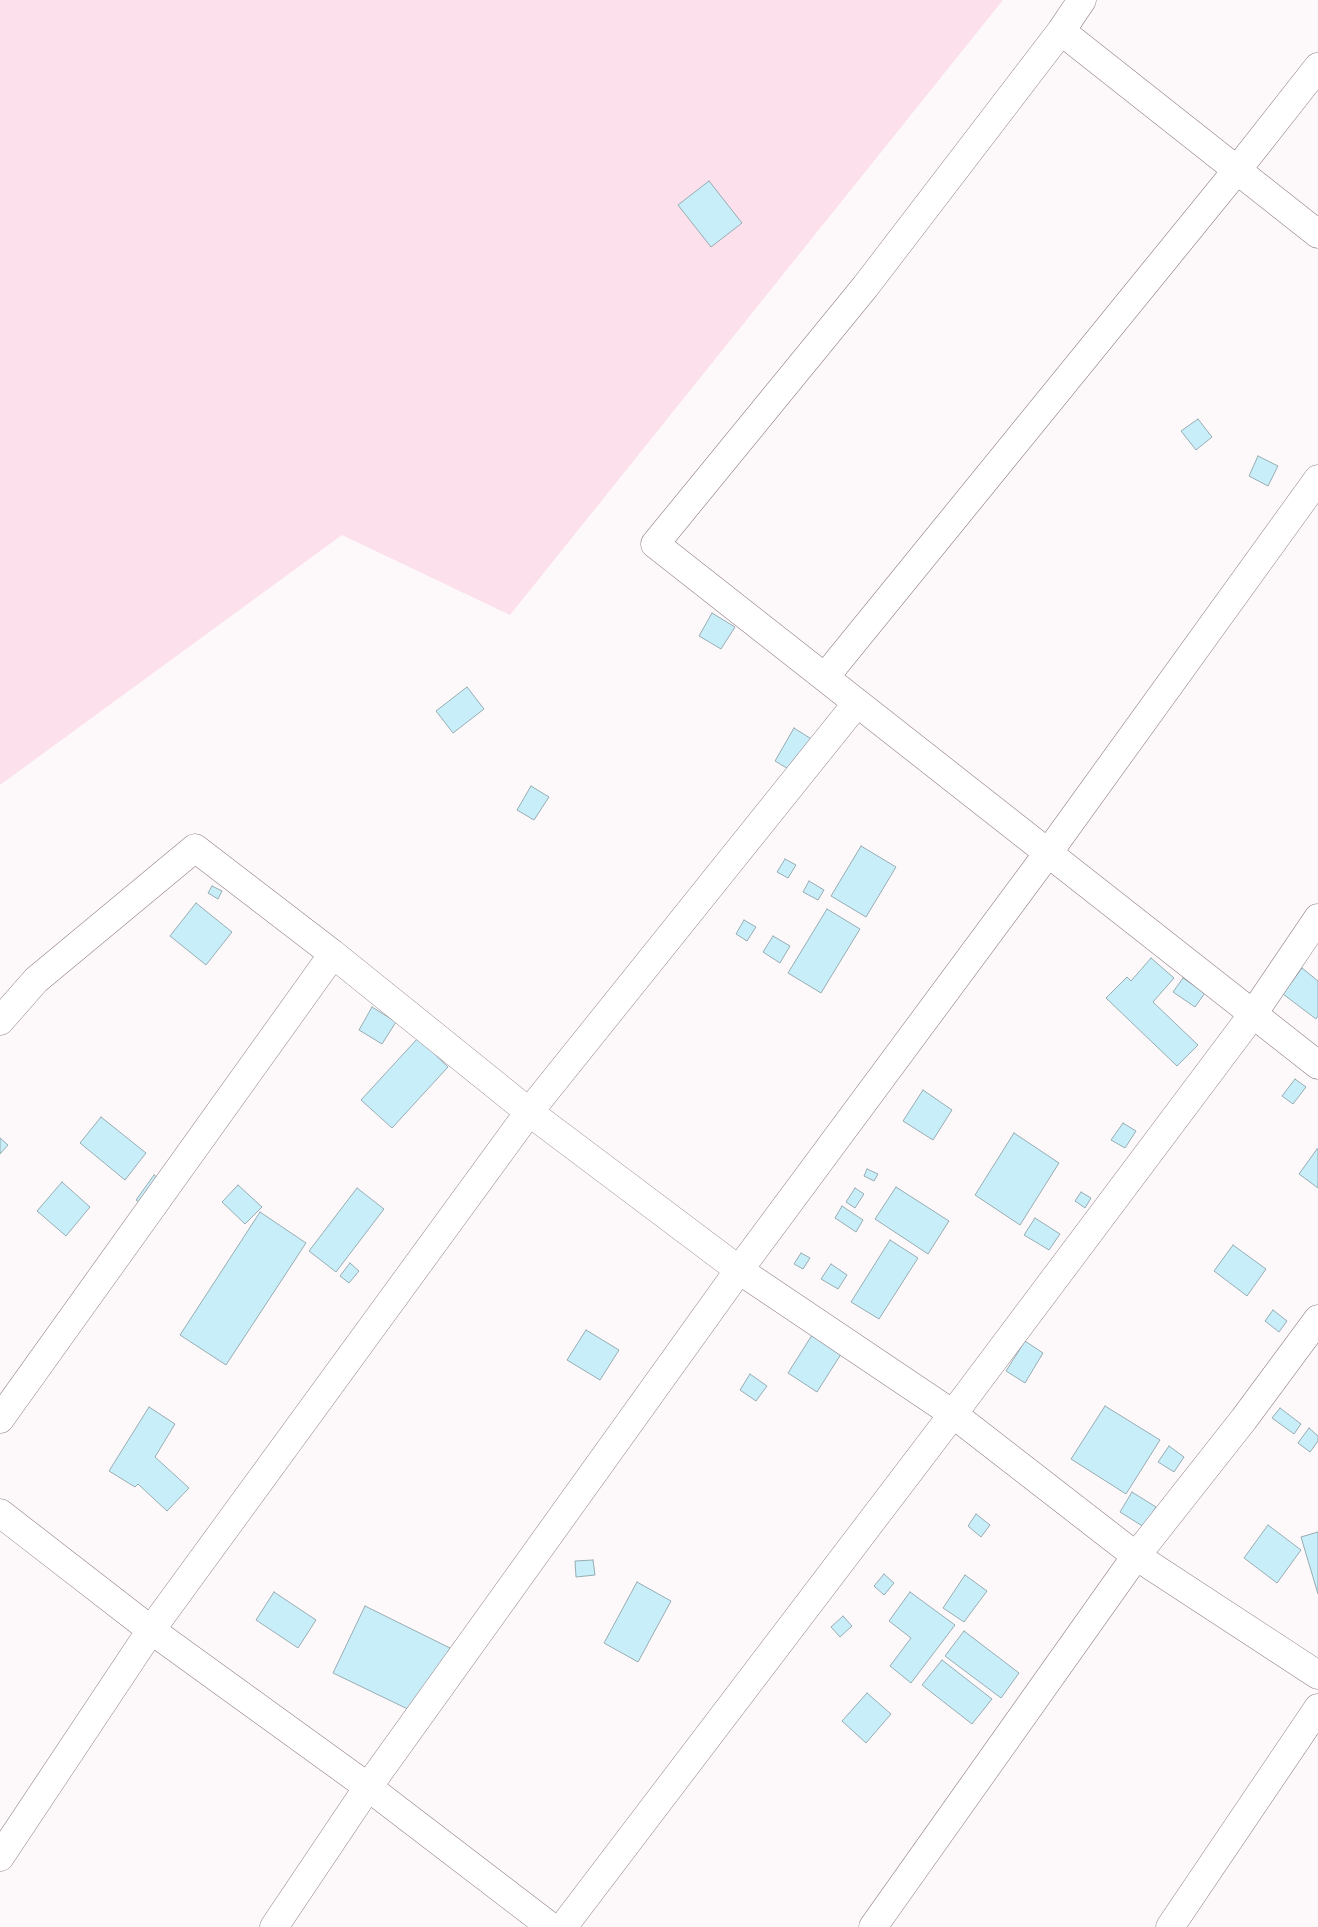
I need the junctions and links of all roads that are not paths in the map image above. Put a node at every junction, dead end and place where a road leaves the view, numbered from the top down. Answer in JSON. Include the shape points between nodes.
{"nodes":[{"id":1,"x":1082,"y":0,"type":"edge"},
{"id":2,"x":1061,"y":31,"type":"junction"},
{"id":3,"x":1318,"y":67,"type":"edge"},
{"id":4,"x":1237,"y":170,"type":"junction"},
{"id":5,"x":1318,"y":234,"type":"edge"},
{"id":6,"x":1318,"y":479,"type":"edge"},
{"id":7,"x":825,"y":677,"type":"junction"},
{"id":8,"x":857,"y":703,"type":"junction"},
{"id":9,"x":1048,"y":853,"type":"junction"},
{"id":10,"x":1318,"y":918,"type":"edge"},
{"id":11,"x":334,"y":954,"type":"junction"},
{"id":12,"x":1253,"y":1014,"type":"junction"},
{"id":13,"x":0,"y":1021,"type":"edge"},
{"id":14,"x":1318,"y":1065,"type":"edge"},
{"id":15,"x":529,"y":1112,"type":"junction"},
{"id":16,"x":739,"y":1270,"type":"junction"},
{"id":17,"x":1318,"y":1319,"type":"edge"},
{"id":18,"x":953,"y":1414,"type":"junction"},
{"id":19,"x":0,"y":1419,"type":"edge"},
{"id":20,"x":0,"y":1513,"type":"edge"},
{"id":21,"x":1136,"y":1556,"type":"junction"},
{"id":22,"x":151,"y":1630,"type":"junction"},
{"id":23,"x":1318,"y":1675,"type":"edge"},
{"id":24,"x":1318,"y":1708,"type":"edge"},
{"id":25,"x":368,"y":1788,"type":"junction"},
{"id":26,"x":0,"y":1857,"type":"edge"},
{"id":27,"x":274,"y":1927,"type":"edge"},
{"id":28,"x":551,"y":1927,"type":"edge"},
{"id":29,"x":563,"y":1927,"type":"edge"},
{"id":30,"x":873,"y":1927,"type":"edge"},
{"id":31,"x":1170,"y":1927,"type":"edge"}],
"edges":[{"from":1,"to":2,"type":"street"},
{"from":2,"to":4,"type":"street"},
{"from":2,"to":7,"type":"street","via":[[865,287],[655,544]]},
{"from":3,"to":4,"type":"street"},
{"from":4,"to":5,"type":"street"},
{"from":4,"to":7,"type":"street"},
{"from":6,"to":9,"type":"street"},
{"from":7,"to":8,"type":"street"},
{"from":8,"to":9,"type":"street"},
{"from":8,"to":15,"type":"street"},
{"from":9,"to":12,"type":"street"},
{"from":9,"to":16,"type":"street"},
{"from":10,"to":12,"type":"street"},
{"from":11,"to":13,"type":"street","via":[[196,848],[36,980]]},
{"from":11,"to":15,"type":"street"},
{"from":11,"to":19,"type":"street"},
{"from":12,"to":14,"type":"street"},
{"from":12,"to":18,"type":"street"},
{"from":15,"to":16,"type":"street"},
{"from":15,"to":22,"type":"street"},
{"from":16,"to":18,"type":"street"},
{"from":16,"to":25,"type":"street"},
{"from":17,"to":21,"type":"street"},
{"from":18,"to":21,"type":"street"},
{"from":18,"to":29,"type":"street"},
{"from":20,"to":22,"type":"street"},
{"from":21,"to":23,"type":"street"},
{"from":21,"to":30,"type":"street"},
{"from":22,"to":25,"type":"street"},
{"from":22,"to":26,"type":"street"},
{"from":24,"to":31,"type":"street"},
{"from":25,"to":27,"type":"street"},
{"from":25,"to":28,"type":"street"}]}
